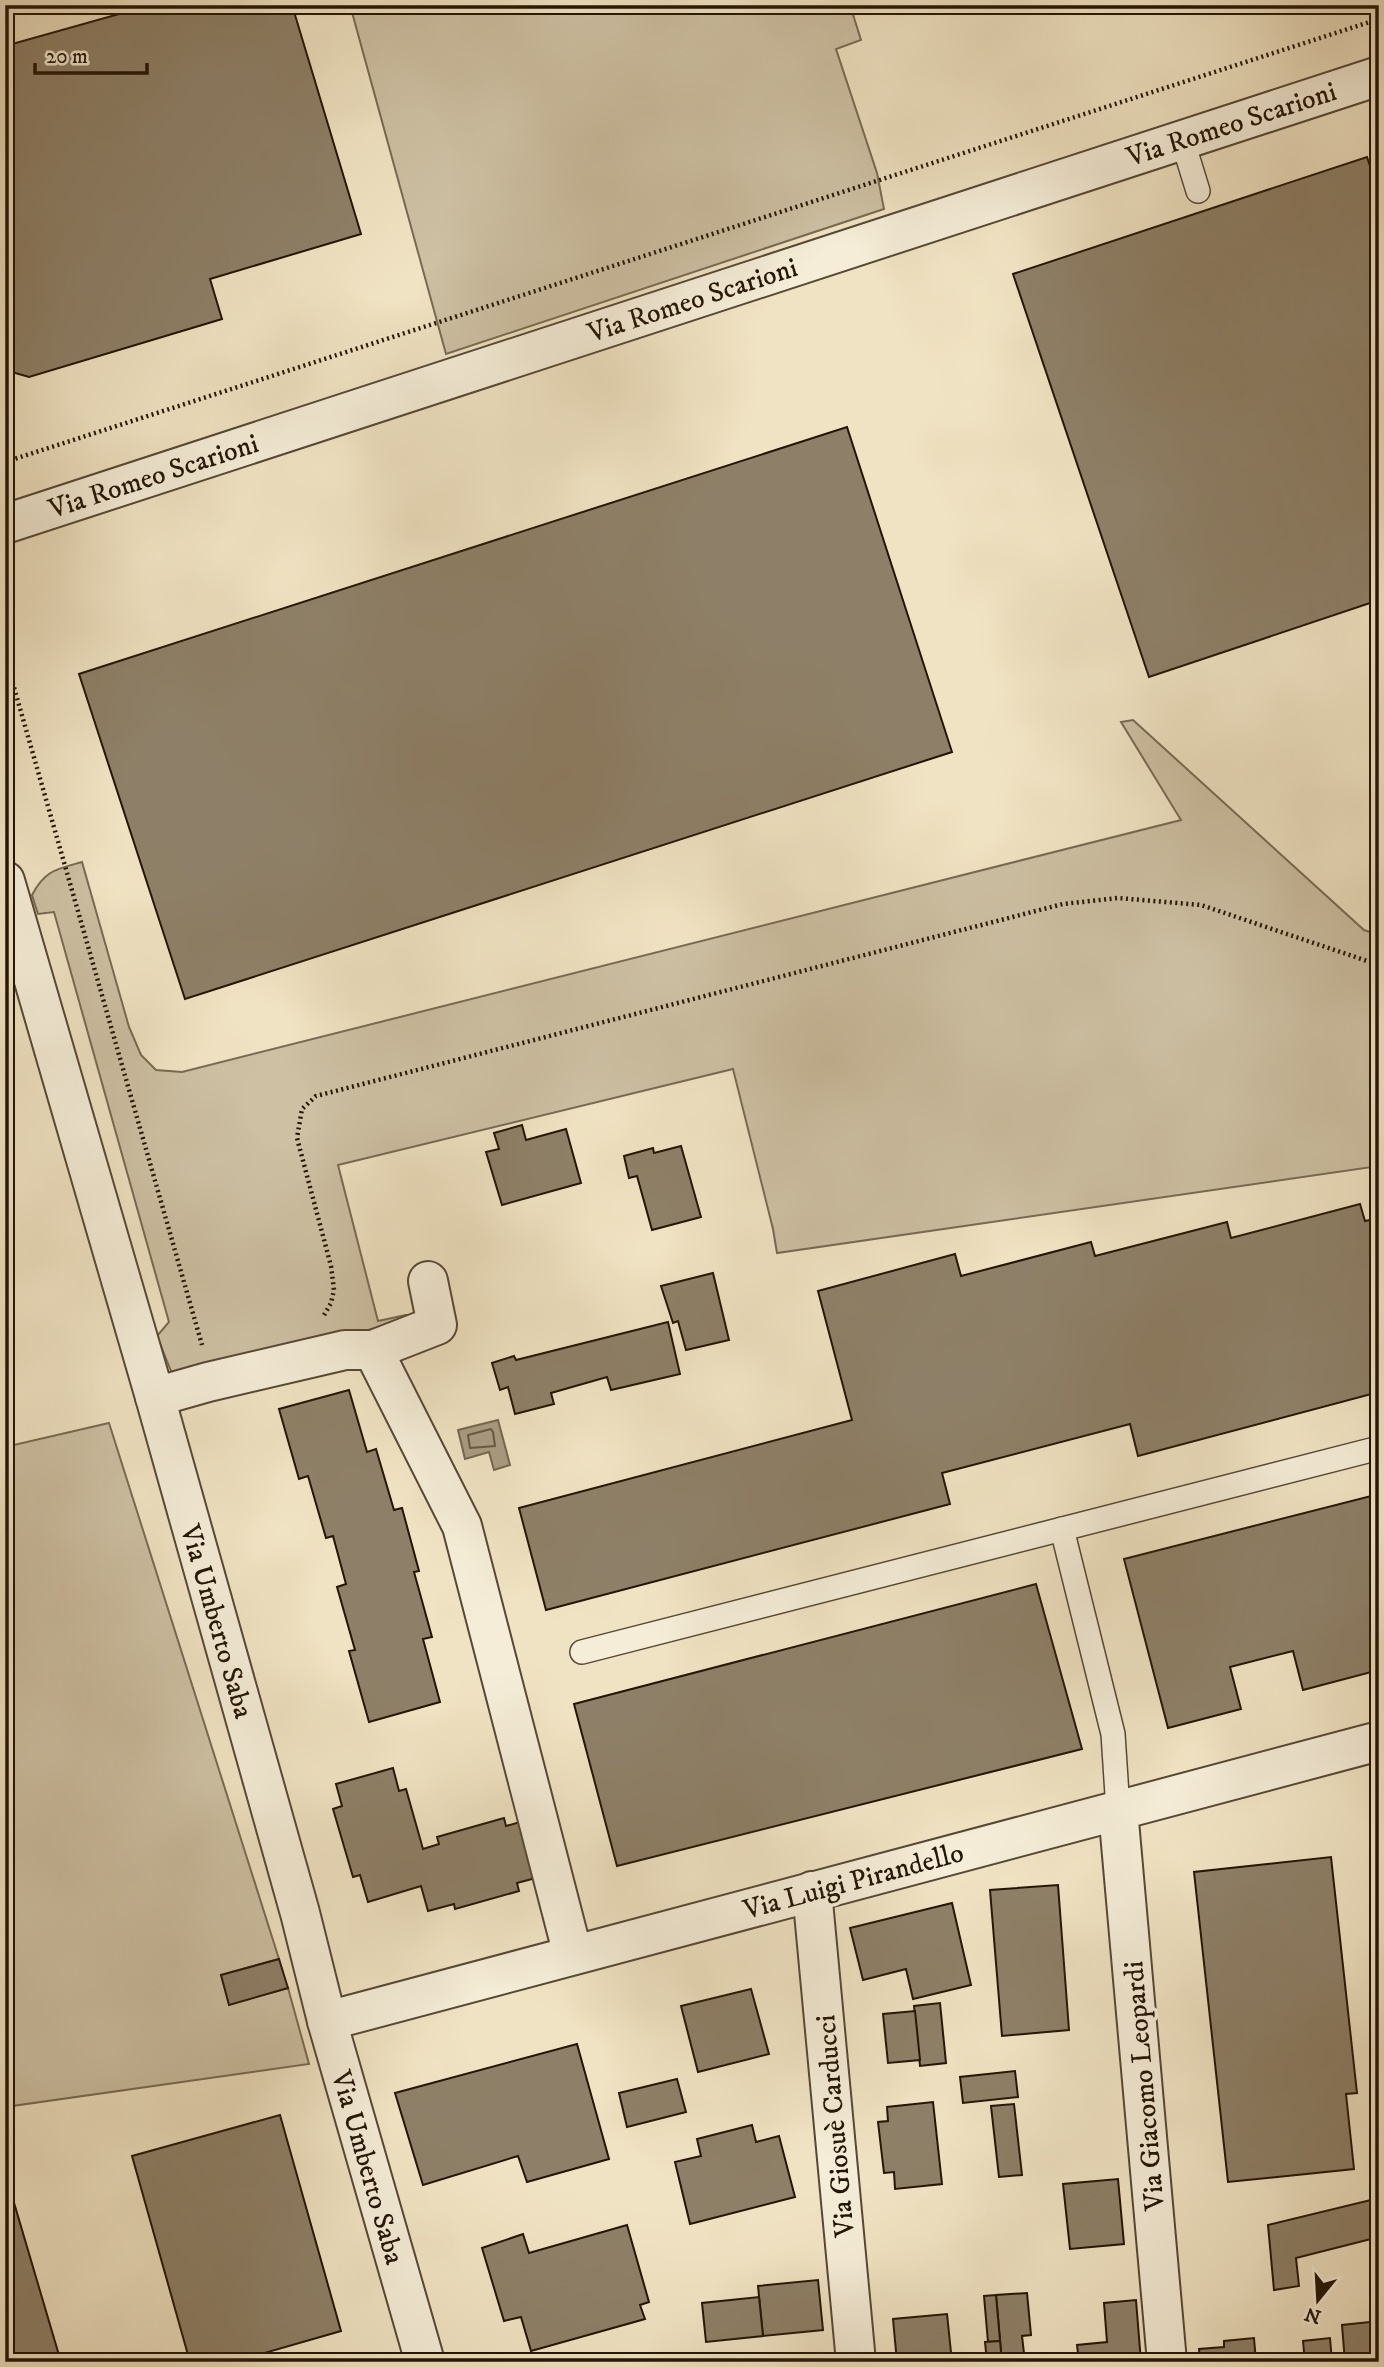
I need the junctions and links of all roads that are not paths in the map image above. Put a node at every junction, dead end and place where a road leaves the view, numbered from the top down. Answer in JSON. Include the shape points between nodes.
{"nodes":[{"id":1,"x":1379,"y":76,"type":"edge"},
{"id":2,"x":1182,"y":139,"type":"junction"},
{"id":3,"x":1198,"y":191,"type":"dead end"},
{"id":4,"x":5,"y":524,"type":"edge"},
{"id":5,"x":5,"y":881,"type":"edge"},
{"id":6,"x":428,"y":1281,"type":"dead end"},
{"id":7,"x":373,"y":1350,"type":"junction"},
{"id":8,"x":155,"y":1397,"type":"junction"},
{"id":9,"x":1379,"y":1448,"type":"edge"},
{"id":10,"x":1062,"y":1529,"type":"junction"},
{"id":11,"x":582,"y":1652,"type":"dead end"},
{"id":12,"x":1379,"y":1741,"type":"edge"},
{"id":13,"x":1118,"y":1810,"type":"junction"},
{"id":14,"x":812,"y":1891,"type":"junction"},
{"id":15,"x":573,"y":1955,"type":"junction"},
{"id":16,"x":327,"y":2021,"type":"junction"},
{"id":17,"x":425,"y":2362,"type":"edge"},
{"id":18,"x":856,"y":2362,"type":"edge"},
{"id":19,"x":1167,"y":2362,"type":"edge"}],
"edges":[{"from":1,"to":2,"type":"street","name":"Via Romeo Scarioni"},
{"from":2,"to":3,"type":"lane"},
{"from":2,"to":4,"type":"street","name":"Via Romeo Scarioni"},
{"from":5,"to":8,"type":"street","name":"Via Umberto Saba"},
{"from":6,"to":7,"type":"street","via":[[437,1325]]},
{"from":7,"to":8,"type":"street","via":[[345,1350]]},
{"from":7,"to":15,"type":"street","via":[[461,1526]]},
{"from":8,"to":16,"type":"street","name":"Via Umberto Saba"},
{"from":9,"to":10,"type":"lane"},
{"from":10,"to":11,"type":"lane"},
{"from":10,"to":13,"type":"lane","via":[[1113,1734]]},
{"from":12,"to":13,"type":"street","name":"Via Luigi Pirandello"},
{"from":13,"to":14,"type":"street","name":"Via Luigi Pirandello"},
{"from":13,"to":19,"type":"street","name":"Via Giacomo Leopardi"},
{"from":14,"to":15,"type":"street","name":"Via Luigi Pirandello"},
{"from":14,"to":18,"type":"street","name":"Via Giosuè Carducci"},
{"from":15,"to":16,"type":"street","name":"Via Luigi Pirandello"},
{"from":16,"to":17,"type":"street","name":"Via Umberto Saba"}]}
